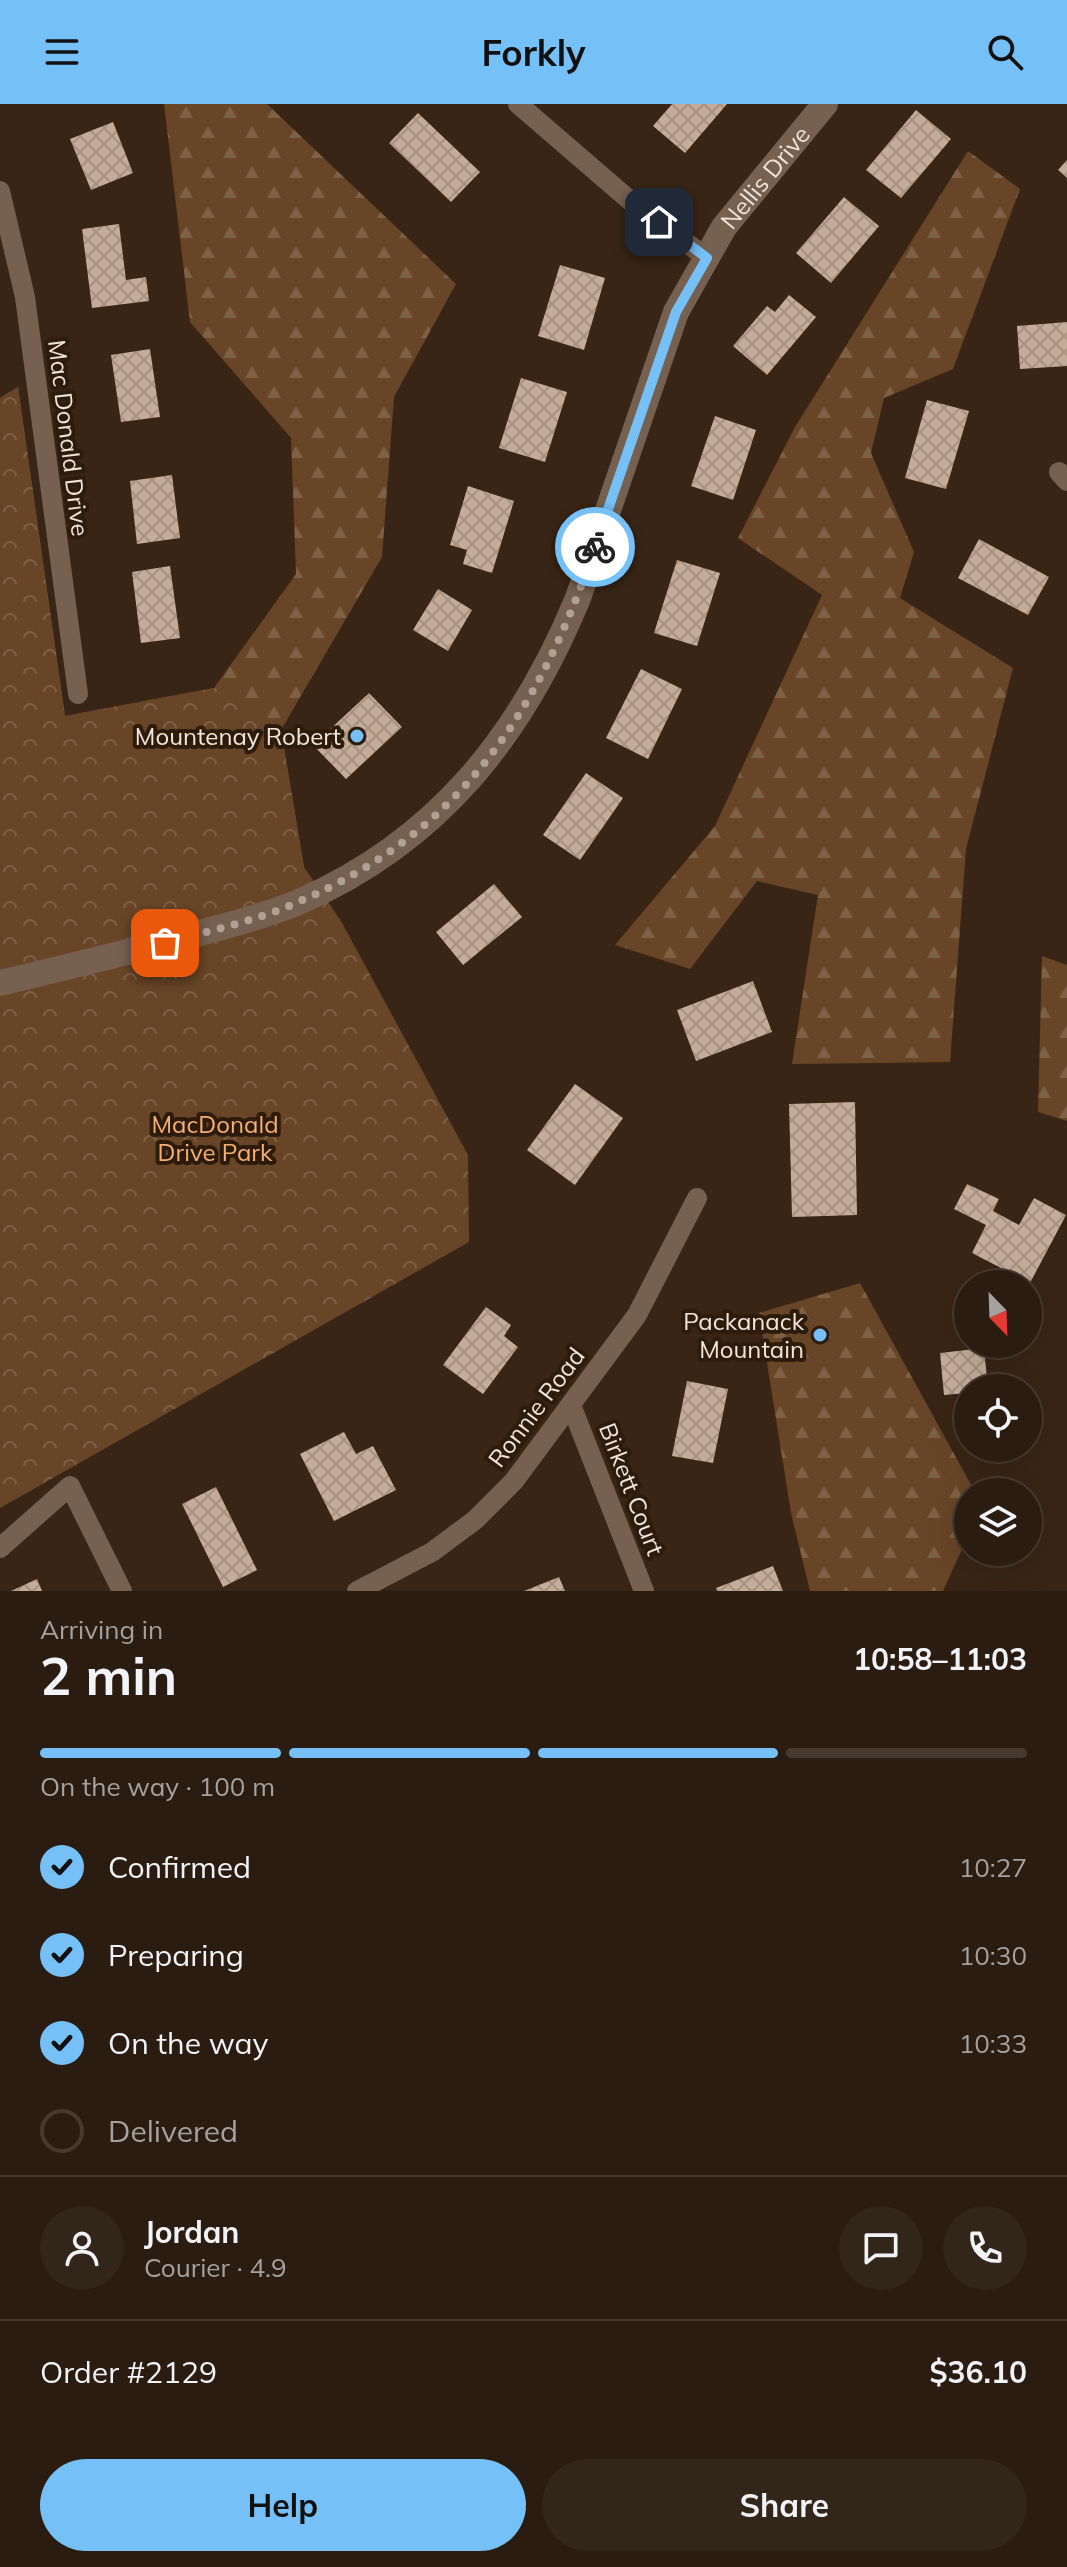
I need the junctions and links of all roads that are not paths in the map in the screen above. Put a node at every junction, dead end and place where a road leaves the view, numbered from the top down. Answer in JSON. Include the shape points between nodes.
{"nodes":[{"id":1,"x":518,"y":104,"type":"edge"},
{"id":2,"x":825,"y":104,"type":"edge"},
{"id":3,"x":0,"y":191,"type":"edge"},
{"id":4,"x":707,"y":258,"type":"junction"},
{"id":5,"x":78,"y":694,"type":"dead end"},
{"id":6,"x":0,"y":983,"type":"edge"},
{"id":7,"x":697,"y":1198,"type":"dead end"},
{"id":8,"x":571,"y":1405,"type":"junction"},
{"id":9,"x":0,"y":1548,"type":"edge"},
{"id":10,"x":122,"y":1591,"type":"edge"},
{"id":11,"x":357,"y":1591,"type":"edge"},
{"id":12,"x":644,"y":1591,"type":"edge"}],
"edges":[{"from":1,"to":4,"type":"street","via":[[634,204]]},
{"from":2,"to":4,"type":"street","name":"Nellis Drive","via":[[724,227]]},
{"from":3,"to":5,"type":"street","name":"Mac Donald Drive","via":[[25,297]]},
{"from":4,"to":6,"type":"street","name":"Nellis Drive","via":[[676,312],[560,641],[523,709],[452,799],[369,866],[296,903],[110,958]]},
{"from":7,"to":8,"type":"street","name":"Ronnie Road","via":[[637,1315]]},
{"from":8,"to":11,"type":"street","name":"Ronnie Road","via":[[514,1481],[475,1520],[432,1552]]},
{"from":8,"to":12,"type":"street","name":"Birkett Court"},
{"from":9,"to":10,"type":"street","via":[[70,1486]]}]}
